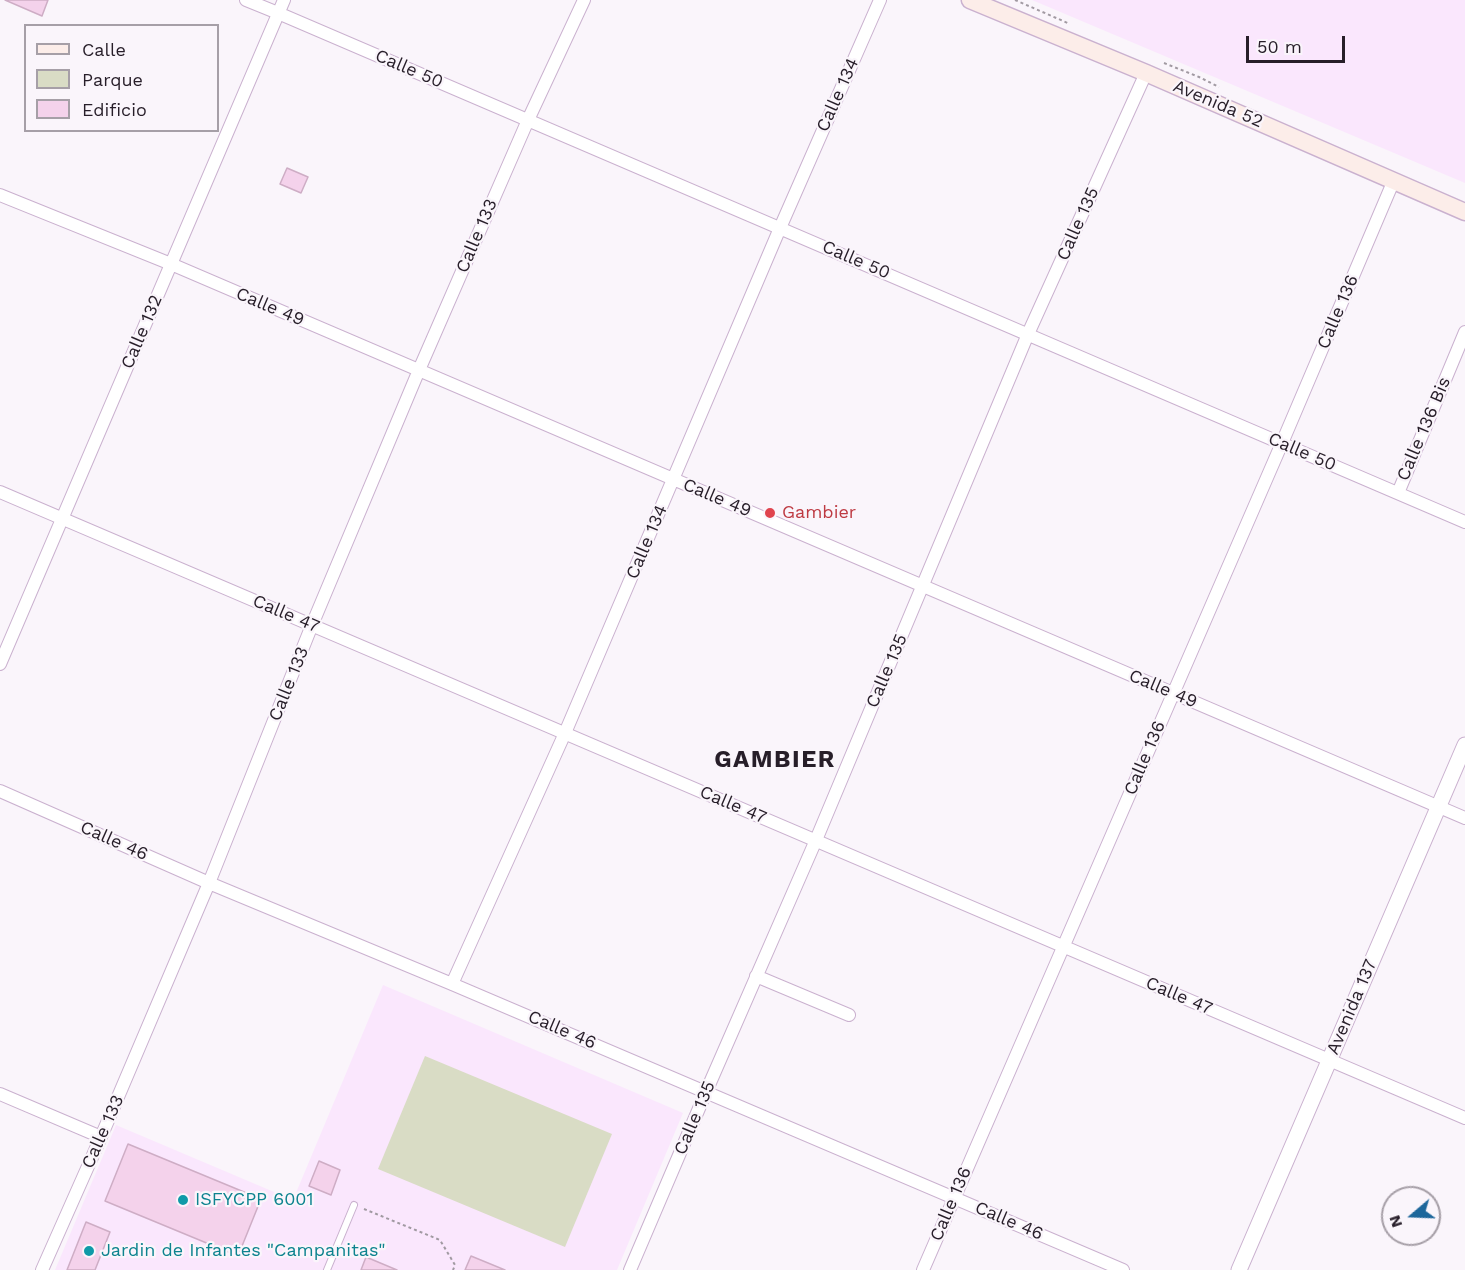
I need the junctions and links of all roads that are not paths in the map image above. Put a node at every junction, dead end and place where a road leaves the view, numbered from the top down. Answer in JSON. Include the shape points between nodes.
{"nodes":[{"id":1,"x":246,"y":0,"type":"edge"},
{"id":2,"x":284,"y":0,"type":"edge"},
{"id":3,"x":584,"y":0,"type":"edge"},
{"id":4,"x":880,"y":0,"type":"edge"},
{"id":5,"x":970,"y":0,"type":"edge"},
{"id":6,"x":278,"y":13,"type":"junction"},
{"id":7,"x":1146,"y":73,"type":"junction"},
{"id":8,"x":528,"y":120,"type":"junction"},
{"id":9,"x":1395,"y":180,"type":"junction"},
{"id":10,"x":0,"y":195,"type":"edge"},
{"id":11,"x":1465,"y":212,"type":"edge"},
{"id":12,"x":780,"y":228,"type":"junction"},
{"id":13,"x":171,"y":264,"type":"junction"},
{"id":14,"x":1465,"y":332,"type":"edge"},
{"id":15,"x":1028,"y":334,"type":"junction"},
{"id":16,"x":419,"y":370,"type":"junction"},
{"id":17,"x":1282,"y":443,"type":"junction"},
{"id":18,"x":674,"y":479,"type":"junction"},
{"id":19,"x":0,"y":492,"type":"edge"},
{"id":20,"x":1398,"y":493,"type":"junction"},
{"id":21,"x":62,"y":519,"type":"junction"},
{"id":22,"x":1465,"y":522,"type":"edge"},
{"id":23,"x":924,"y":586,"type":"junction"},
{"id":24,"x":312,"y":626,"type":"junction"},
{"id":25,"x":0,"y":664,"type":"edge"},
{"id":26,"x":1173,"y":693,"type":"junction"},
{"id":27,"x":565,"y":734,"type":"junction"},
{"id":28,"x":1465,"y":745,"type":"edge"},
{"id":29,"x":0,"y":791,"type":"edge"},
{"id":30,"x":1438,"y":807,"type":"junction"},
{"id":31,"x":1465,"y":818,"type":"edge"},
{"id":32,"x":816,"y":840,"type":"junction"},
{"id":33,"x":209,"y":883,"type":"junction"},
{"id":34,"x":1064,"y":946,"type":"junction"},
{"id":35,"x":756,"y":976,"type":"junction"},
{"id":36,"x":452,"y":984,"type":"junction"},
{"id":37,"x":849,"y":1015,"type":"dead end"},
{"id":38,"x":1329,"y":1060,"type":"junction"},
{"id":39,"x":706,"y":1092,"type":"junction"},
{"id":40,"x":0,"y":1094,"type":"edge"},
{"id":41,"x":1465,"y":1118,"type":"edge"},
{"id":42,"x":101,"y":1137,"type":"junction"},
{"id":43,"x":954,"y":1198,"type":"junction"},
{"id":44,"x":354,"y":1205,"type":"road end"},
{"id":45,"x":42,"y":1270,"type":"edge"},
{"id":46,"x":327,"y":1270,"type":"edge"},
{"id":47,"x":630,"y":1270,"type":"edge"},
{"id":48,"x":923,"y":1270,"type":"edge"},
{"id":49,"x":1123,"y":1270,"type":"edge"},
{"id":50,"x":1239,"y":1270,"type":"edge"}],
"edges":[{"from":1,"to":6,"type":"street","name":"Calle 50"},
{"from":2,"to":6,"type":"street","name":"Calle 132"},
{"from":3,"to":8,"type":"street","name":"Calle 133"},
{"from":4,"to":12,"type":"street","name":"Calle 134"},
{"from":5,"to":7,"type":"main road","name":"Avenida 52"},
{"from":6,"to":8,"type":"street","name":"Calle 50"},
{"from":6,"to":13,"type":"street","name":"Calle 132"},
{"from":7,"to":9,"type":"main road","name":"Avenida 52"},
{"from":7,"to":15,"type":"street","name":"Calle 135"},
{"from":8,"to":12,"type":"street","name":"Calle 50"},
{"from":8,"to":16,"type":"street","name":"Calle 133"},
{"from":9,"to":11,"type":"main road","name":"Avenida 52"},
{"from":9,"to":17,"type":"street","name":"Calle 136"},
{"from":10,"to":13,"type":"street","name":"Calle 49"},
{"from":12,"to":15,"type":"street","name":"Calle 50"},
{"from":12,"to":18,"type":"street","name":"Calle 134"},
{"from":13,"to":16,"type":"street","name":"Calle 49"},
{"from":13,"to":21,"type":"street","name":"Calle 132"},
{"from":14,"to":20,"type":"street","name":"Calle 136 Bis"},
{"from":15,"to":17,"type":"street","name":"Calle 50"},
{"from":15,"to":23,"type":"street","name":"Calle 135"},
{"from":16,"to":18,"type":"street","name":"Calle 49"},
{"from":16,"to":24,"type":"street","name":"Calle 133"},
{"from":17,"to":20,"type":"street","name":"Calle 50"},
{"from":17,"to":26,"type":"street","name":"Calle 136"},
{"from":18,"to":23,"type":"street","name":"Calle 49"},
{"from":18,"to":27,"type":"street","name":"Calle 134"},
{"from":19,"to":21,"type":"street","name":"Calle 47"},
{"from":20,"to":22,"type":"street","name":"Calle 50"},
{"from":21,"to":24,"type":"street","name":"Calle 47"},
{"from":21,"to":25,"type":"street","name":"Calle 132"},
{"from":23,"to":26,"type":"street","name":"Calle 49"},
{"from":23,"to":32,"type":"street","name":"Calle 135"},
{"from":24,"to":27,"type":"street","name":"Calle 47"},
{"from":24,"to":33,"type":"street","name":"Calle 133"},
{"from":26,"to":30,"type":"street","name":"Calle 49"},
{"from":26,"to":34,"type":"street","name":"Calle 136"},
{"from":27,"to":32,"type":"street","name":"Calle 47"},
{"from":27,"to":36,"type":"street","name":"Calle 134"},
{"from":28,"to":30,"type":"street","name":"Avenida 137"},
{"from":29,"to":33,"type":"street","name":"Calle 46"},
{"from":30,"to":31,"type":"street","name":"Calle 49"},
{"from":30,"to":38,"type":"street","name":"Avenida 137"},
{"from":32,"to":34,"type":"street","name":"Calle 47"},
{"from":32,"to":35,"type":"street","name":"Calle 135"},
{"from":33,"to":36,"type":"street","name":"Calle 46"},
{"from":33,"to":42,"type":"street","name":"Calle 133"},
{"from":34,"to":38,"type":"street","name":"Calle 47"},
{"from":34,"to":43,"type":"street","name":"Calle 136"},
{"from":35,"to":37,"type":"street"},
{"from":35,"to":39,"type":"street","name":"Calle 135"},
{"from":36,"to":39,"type":"street","name":"Calle 46"},
{"from":38,"to":41,"type":"street","name":"Calle 47"},
{"from":38,"to":50,"type":"street","name":"Avenida 137"},
{"from":39,"to":43,"type":"street","name":"Calle 46"},
{"from":39,"to":47,"type":"street","name":"Calle 135"},
{"from":40,"to":42,"type":"street"},
{"from":42,"to":45,"type":"street","name":"Calle 133"},
{"from":43,"to":48,"type":"street","name":"Calle 136"},
{"from":43,"to":49,"type":"street","name":"Calle 46"},
{"from":44,"to":46,"type":"lane"}]}
